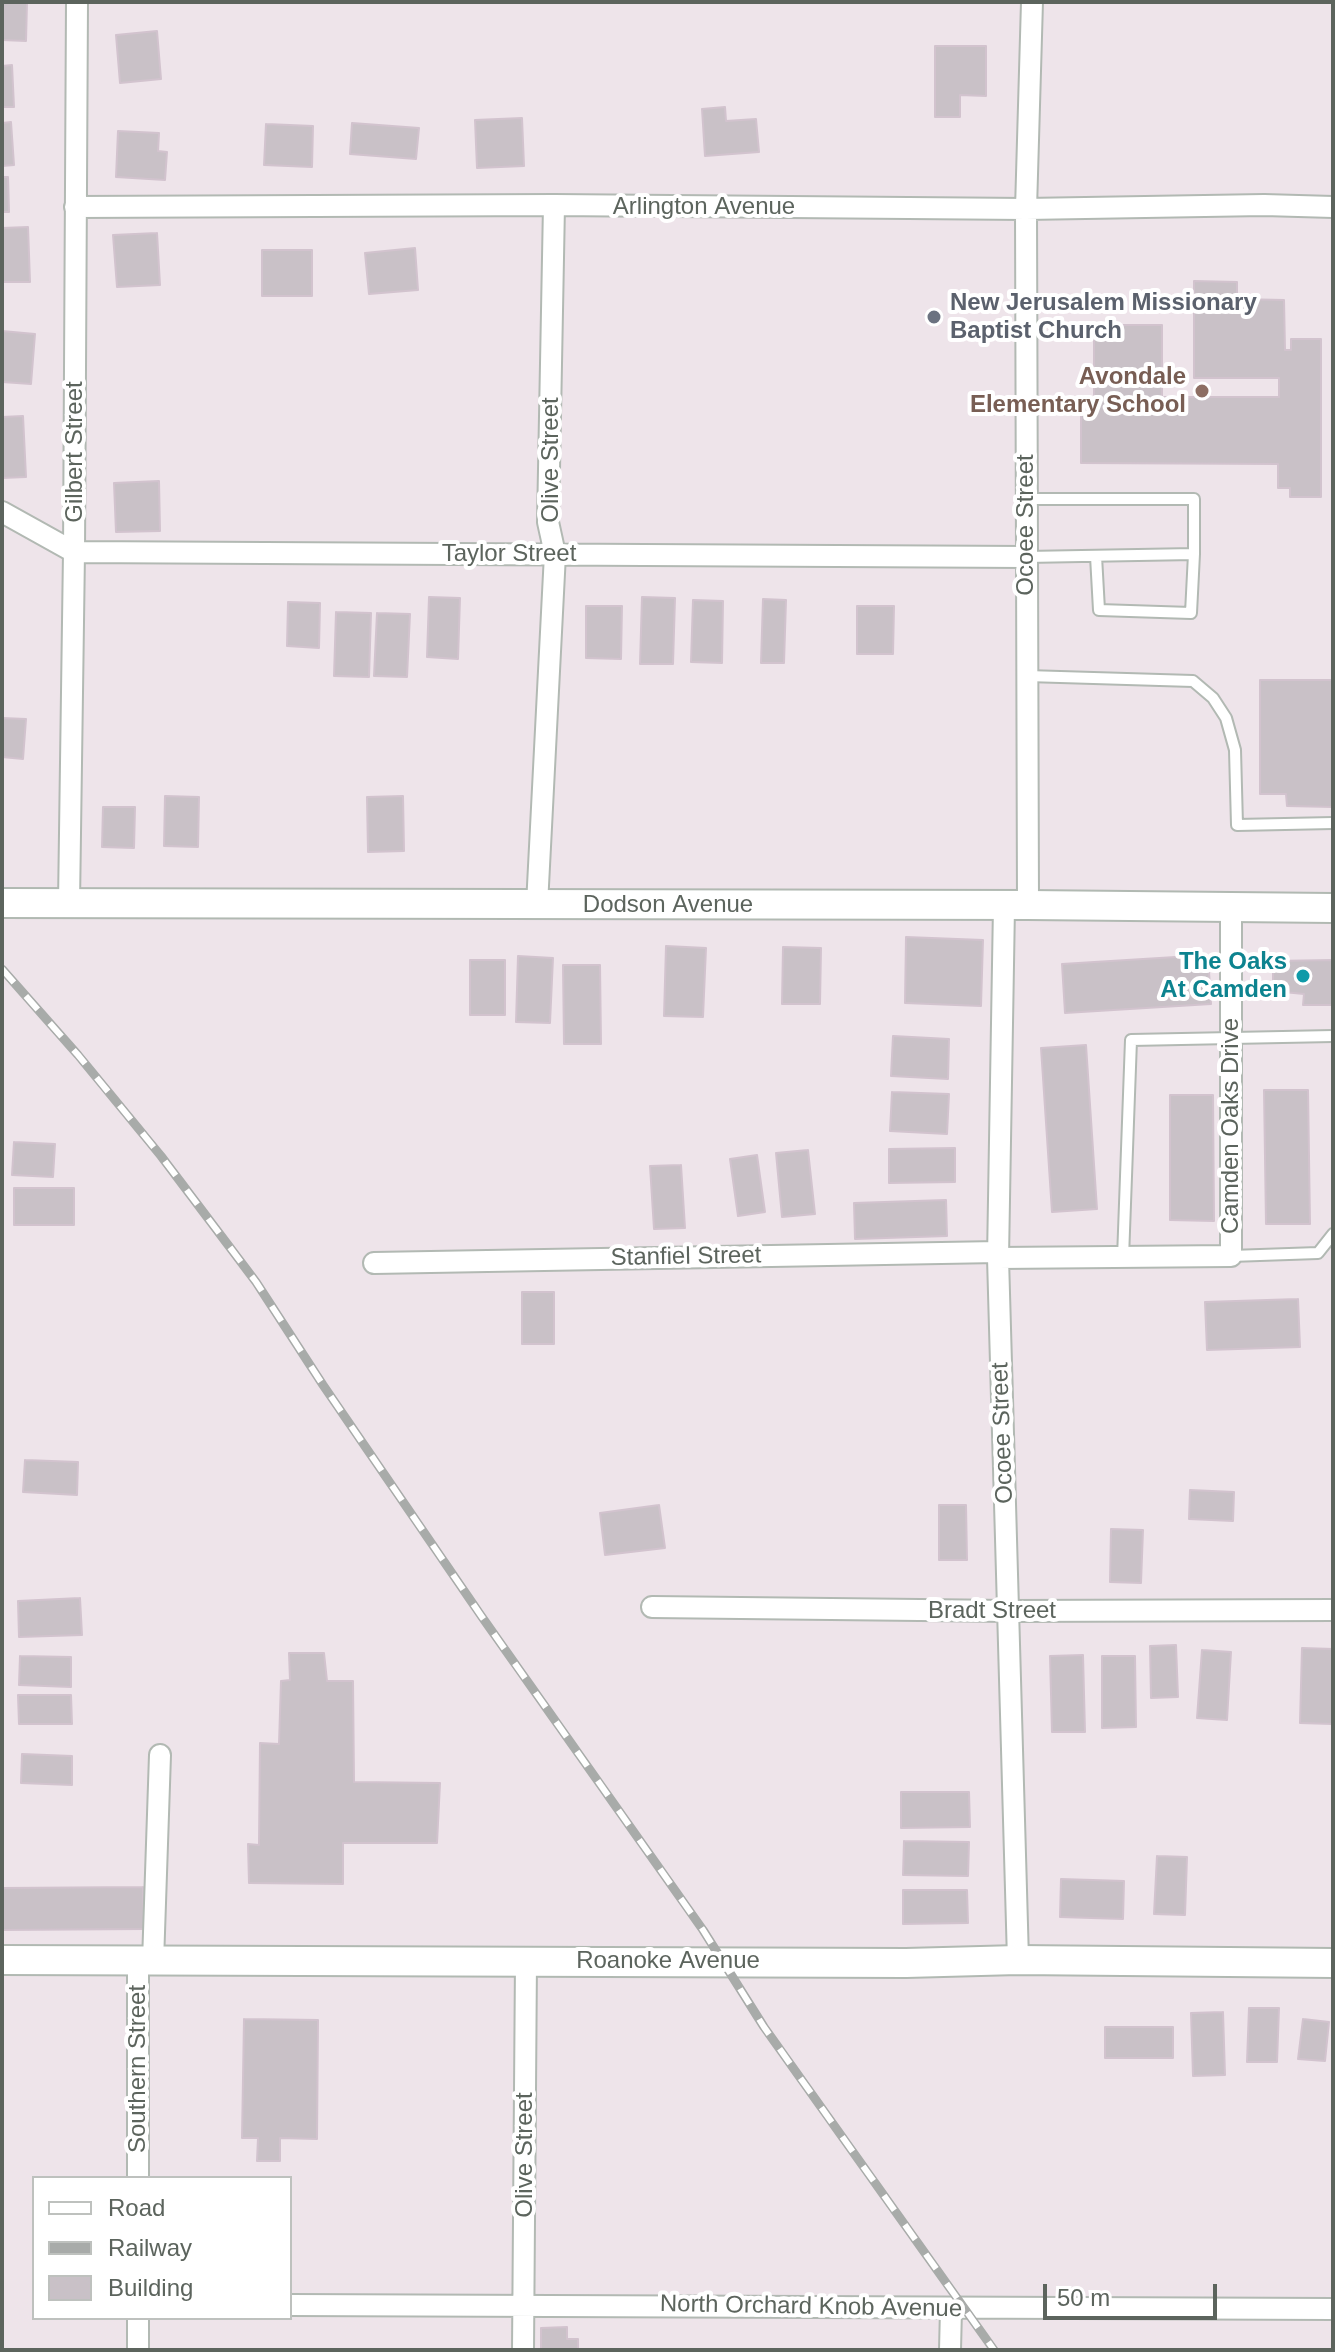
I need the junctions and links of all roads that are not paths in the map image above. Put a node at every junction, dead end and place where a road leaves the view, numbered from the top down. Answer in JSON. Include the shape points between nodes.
{"nodes":[{"id":1,"x":77,"y":2,"type":"edge"},
{"id":2,"x":1032,"y":2,"type":"edge"},
{"id":3,"x":554,"y":205,"type":"junction"},
{"id":4,"x":75,"y":207,"type":"junction"},
{"id":5,"x":1333,"y":207,"type":"edge"},
{"id":6,"x":1026,"y":209,"type":"junction"},
{"id":7,"x":1026,"y":499,"type":"junction"},
{"id":8,"x":2,"y":512,"type":"edge"},
{"id":9,"x":74,"y":552,"type":"junction"},
{"id":10,"x":555,"y":554,"type":"junction"},
{"id":11,"x":1194,"y":554,"type":"junction"},
{"id":12,"x":1096,"y":556,"type":"junction"},
{"id":13,"x":1026,"y":557,"type":"junction"},
{"id":14,"x":1027,"y":676,"type":"junction"},
{"id":15,"x":1333,"y":823,"type":"edge"},
{"id":16,"x":2,"y":903,"type":"edge"},
{"id":17,"x":69,"y":903,"type":"junction"},
{"id":18,"x":537,"y":905,"type":"junction"},
{"id":19,"x":1016,"y":905,"type":"junction"},
{"id":20,"x":1231,"y":907,"type":"junction"},
{"id":21,"x":1333,"y":908,"type":"edge"},
{"id":22,"x":1333,"y":1036,"type":"edge"},
{"id":23,"x":1230,"y":1038,"type":"junction"},
{"id":24,"x":1333,"y":1234,"type":"edge"},
{"id":25,"x":998,"y":1255,"type":"junction"},
{"id":26,"x":1231,"y":1256,"type":"junction"},
{"id":27,"x":1123,"y":1258,"type":"junction"},
{"id":28,"x":374,"y":1263,"type":"dead end"},
{"id":29,"x":652,"y":1607,"type":"dead end"},
{"id":30,"x":1333,"y":1610,"type":"edge"},
{"id":31,"x":1009,"y":1611,"type":"junction"},
{"id":32,"x":160,"y":1755,"type":"dead end"},
{"id":33,"x":2,"y":1960,"type":"edge"},
{"id":34,"x":526,"y":1960,"type":"junction"},
{"id":35,"x":1018,"y":1960,"type":"junction"},
{"id":36,"x":146,"y":1962,"type":"junction"},
{"id":37,"x":1333,"y":1963,"type":"edge"},
{"id":38,"x":138,"y":2176,"type":"edge"},
{"id":39,"x":524,"y":2304,"type":"junction"},
{"id":40,"x":292,"y":2305,"type":"edge"},
{"id":41,"x":951,"y":2309,"type":"junction"},
{"id":42,"x":1333,"y":2309,"type":"edge"},
{"id":43,"x":138,"y":2320,"type":"edge"},
{"id":44,"x":138,"y":2350,"type":"edge"},
{"id":45,"x":523,"y":2350,"type":"edge"},
{"id":46,"x":950,"y":2350,"type":"edge"}],
"edges":[{"from":1,"to":4,"type":"street","name":"Gilbert Street"},
{"from":2,"to":6,"type":"street","name":"Ocoee Street"},
{"from":3,"to":4,"type":"street","name":"Arlington Avenue"},
{"from":3,"to":6,"type":"street","name":"Arlington Avenue"},
{"from":3,"to":10,"type":"street","name":"Olive Street","via":[[548,522]]},
{"from":4,"to":9,"type":"street","name":"Gilbert Street"},
{"from":5,"to":6,"type":"street","name":"Arlington Avenue"},
{"from":6,"to":7,"type":"street","name":"Ocoee Street"},
{"from":7,"to":11,"type":"lane","via":[[1194,499]]},
{"from":7,"to":13,"type":"street","name":"Ocoee Street"},
{"from":8,"to":9,"type":"street","name":"Taylor Street"},
{"from":9,"to":10,"type":"street","name":"Taylor Street"},
{"from":9,"to":17,"type":"street","name":"Gilbert Street"},
{"from":10,"to":13,"type":"street","name":"Taylor Street"},
{"from":10,"to":18,"type":"street","name":"Olive Street"},
{"from":11,"to":12,"type":"lane"},
{"from":11,"to":12,"type":"lane","via":[[1191,613],[1099,610]]},
{"from":12,"to":13,"type":"lane"},
{"from":13,"to":14,"type":"street","name":"Ocoee Street"},
{"from":14,"to":15,"type":"lane","via":[[1193,681],[1226,718],[1235,750],[1237,825]]},
{"from":14,"to":19,"type":"street","name":"Ocoee Street"},
{"from":16,"to":17,"type":"street","name":"Dodson Avenue"},
{"from":17,"to":18,"type":"street","name":"Dodson Avenue"},
{"from":18,"to":19,"type":"street","name":"Dodson Avenue"},
{"from":19,"to":20,"type":"street","name":"Dodson Avenue"},
{"from":19,"to":25,"type":"street","name":"Ocoee Street"},
{"from":20,"to":21,"type":"street","name":"Dodson Avenue"},
{"from":20,"to":23,"type":"street","name":"Camden Oaks Drive"},
{"from":22,"to":23,"type":"lane"},
{"from":23,"to":26,"type":"street","name":"Camden Oaks Drive"},
{"from":23,"to":27,"type":"lane","via":[[1131,1040]]},
{"from":24,"to":26,"type":"lane","via":[[1318,1253]]},
{"from":25,"to":27,"type":"street","name":"Camden Oaks Drive"},
{"from":25,"to":28,"type":"street","name":"Stanfiel Street"},
{"from":25,"to":31,"type":"street","name":"Ocoee Street"},
{"from":26,"to":27,"type":"street","name":"Camden Oaks Drive"},
{"from":29,"to":31,"type":"street","name":"Bradt Street"},
{"from":30,"to":31,"type":"street","name":"Bradt Street"},
{"from":31,"to":35,"type":"street","name":"Ocoee Street"},
{"from":32,"to":36,"type":"street","name":"Southern Street"},
{"from":33,"to":36,"type":"street","name":"Roanoke Avenue"},
{"from":34,"to":35,"type":"street","name":"Roanoke Avenue"},
{"from":34,"to":36,"type":"street","name":"Roanoke Avenue"},
{"from":34,"to":39,"type":"street","name":"Olive Street"},
{"from":35,"to":37,"type":"street","name":"Roanoke Avenue"},
{"from":36,"to":38,"type":"street","name":"Southern Street"},
{"from":39,"to":40,"type":"street","name":"North Orchard Knob Avenue"},
{"from":39,"to":41,"type":"street","name":"North Orchard Knob Avenue"},
{"from":39,"to":45,"type":"street","name":"Olive Street"},
{"from":41,"to":42,"type":"street","name":"North Orchard Knob Avenue"},
{"from":41,"to":46,"type":"street"},
{"from":43,"to":44,"type":"street"}]}
